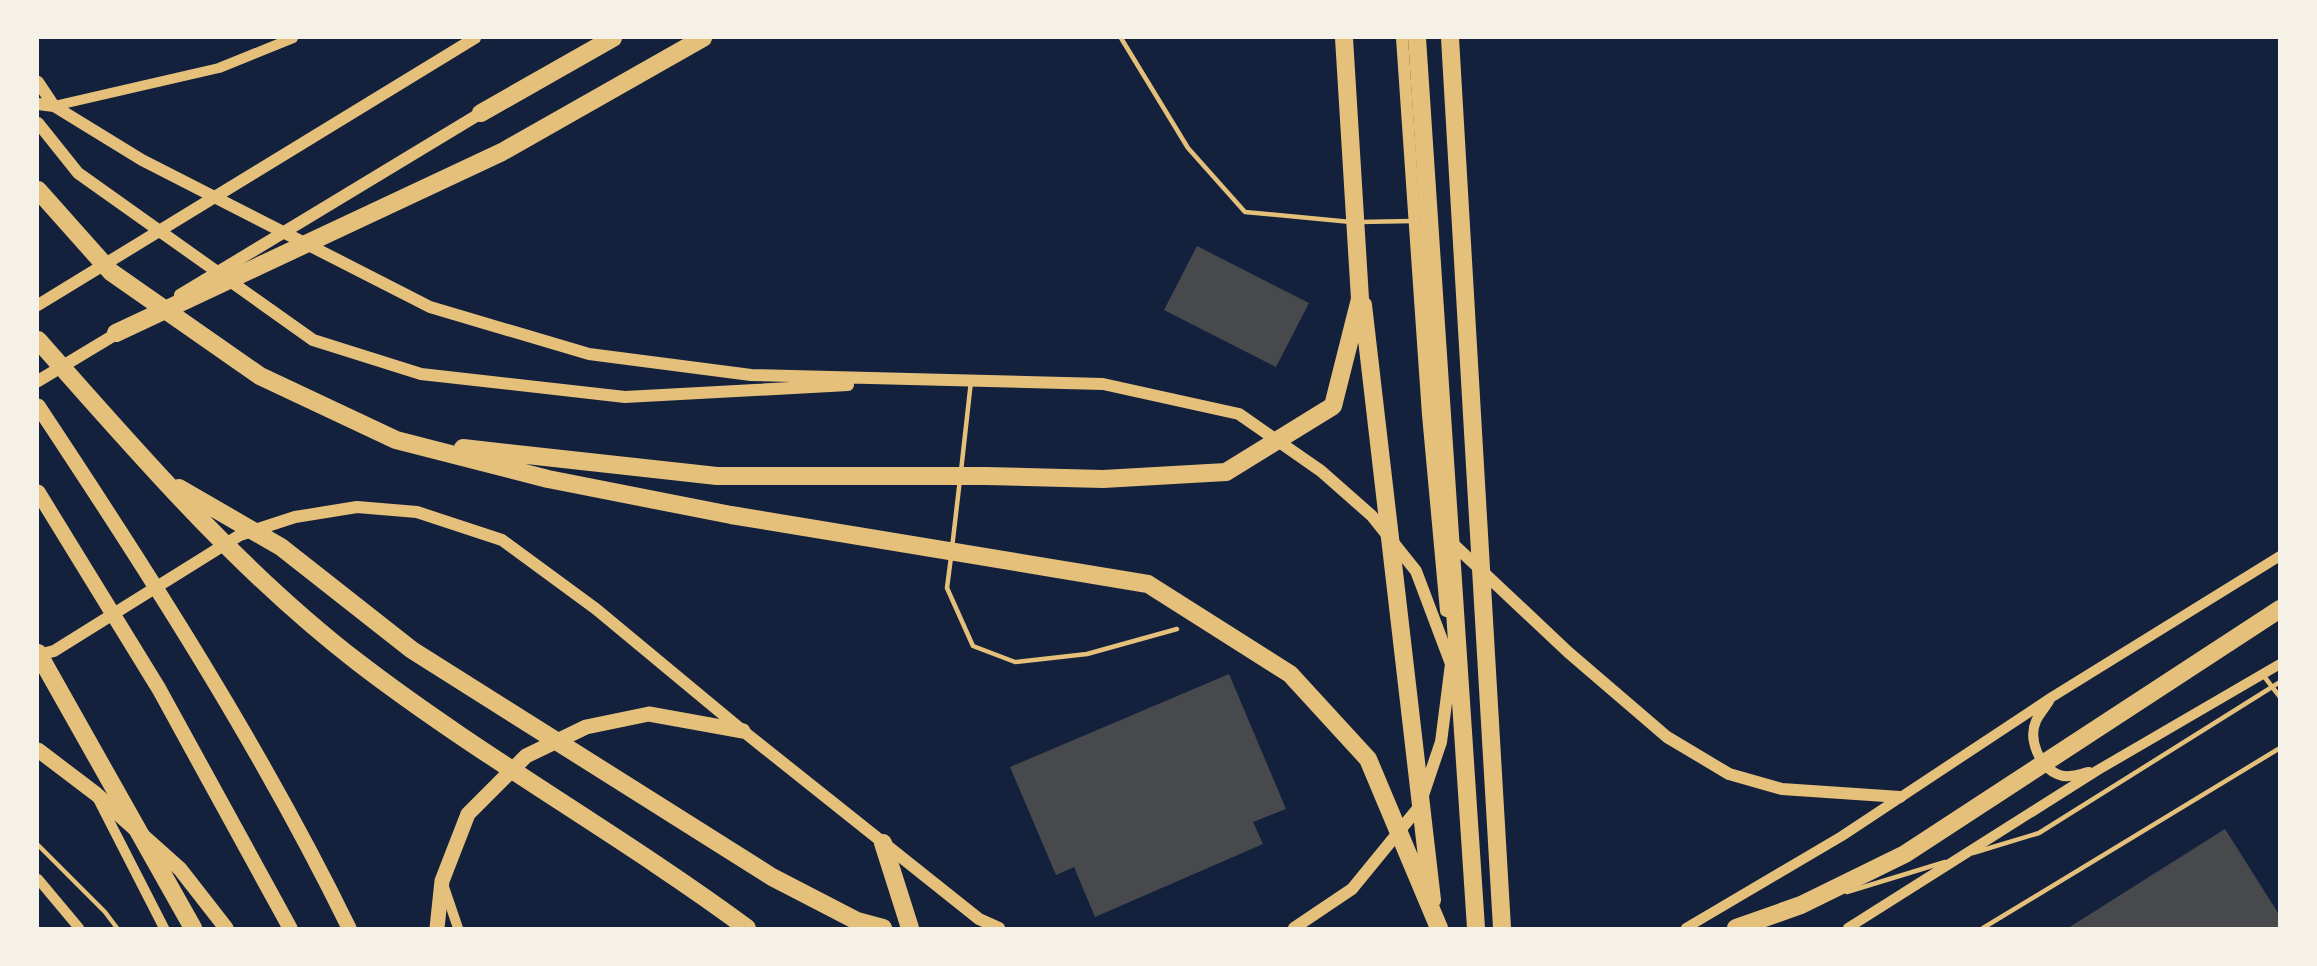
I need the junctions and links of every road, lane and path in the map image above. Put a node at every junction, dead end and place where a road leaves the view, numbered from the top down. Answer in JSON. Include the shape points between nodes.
{"nodes":[{"id":1,"x":293,"y":38,"type":"edge"},
{"id":2,"x":475,"y":38,"type":"edge"},
{"id":3,"x":599,"y":38,"type":"edge"},
{"id":4,"x":613,"y":38,"type":"edge"},
{"id":5,"x":696,"y":38,"type":"edge"},
{"id":6,"x":703,"y":38,"type":"edge"},
{"id":7,"x":1121,"y":38,"type":"edge"},
{"id":8,"x":1343,"y":38,"type":"edge"},
{"id":9,"x":1402,"y":38,"type":"edge"},
{"id":10,"x":1417,"y":38,"type":"edge"},
{"id":11,"x":1450,"y":38,"type":"edge"},
{"id":12,"x":38,"y":82,"type":"edge"},
{"id":13,"x":38,"y":104,"type":"edge"},
{"id":14,"x":54,"y":106,"type":"junction"},
{"id":15,"x":585,"y":110,"type":"dead end"},
{"id":16,"x":481,"y":113,"type":"junction"},
{"id":17,"x":38,"y":123,"type":"edge"},
{"id":18,"x":38,"y":190,"type":"edge"},
{"id":19,"x":38,"y":196,"type":"edge"},
{"id":20,"x":1414,"y":221,"type":"junction"},
{"id":21,"x":111,"y":272,"type":"junction"},
{"id":22,"x":38,"y":305,"type":"edge"},
{"id":23,"x":116,"y":333,"type":"junction"},
{"id":24,"x":38,"y":340,"type":"edge"},
{"id":25,"x":936,"y":380,"type":"junction"},
{"id":26,"x":38,"y":381,"type":"edge"},
{"id":27,"x":971,"y":381,"type":"junction"},
{"id":28,"x":38,"y":406,"type":"edge"},
{"id":29,"x":396,"y":440,"type":"junction"},
{"id":30,"x":157,"y":475,"type":"junction"},
{"id":31,"x":38,"y":492,"type":"edge"},
{"id":32,"x":1439,"y":531,"type":"junction"},
{"id":33,"x":2280,"y":556,"type":"edge"},
{"id":34,"x":2280,"y":609,"type":"edge"},
{"id":35,"x":1176,"y":629,"type":"dead end"},
{"id":36,"x":38,"y":654,"type":"edge"},
{"id":37,"x":1451,"y":664,"type":"junction"},
{"id":38,"x":2280,"y":664,"type":"edge"},
{"id":39,"x":2263,"y":675,"type":"junction"},
{"id":40,"x":2280,"y":682,"type":"edge"},
{"id":41,"x":2052,"y":697,"type":"junction"},
{"id":42,"x":2280,"y":697,"type":"edge"},
{"id":43,"x":743,"y":731,"type":"junction"},
{"id":44,"x":2280,"y":748,"type":"edge"},
{"id":45,"x":38,"y":750,"type":"edge"},
{"id":46,"x":2098,"y":770,"type":"junction"},
{"id":47,"x":96,"y":795,"type":"junction"},
{"id":48,"x":1900,"y":797,"type":"junction"},
{"id":49,"x":883,"y":843,"type":"junction"},
{"id":50,"x":38,"y":845,"type":"edge"},
{"id":51,"x":38,"y":879,"type":"edge"},
{"id":52,"x":442,"y":881,"type":"junction"},
{"id":53,"x":1801,"y":905,"type":"junction"},
{"id":54,"x":161,"y":926,"type":"edge"},
{"id":55,"x":79,"y":928,"type":"edge"},
{"id":56,"x":117,"y":928,"type":"edge"},
{"id":57,"x":193,"y":928,"type":"edge"},
{"id":58,"x":226,"y":928,"type":"edge"},
{"id":59,"x":290,"y":928,"type":"edge"},
{"id":60,"x":349,"y":928,"type":"edge"},
{"id":61,"x":437,"y":928,"type":"edge"},
{"id":62,"x":458,"y":928,"type":"edge"},
{"id":63,"x":747,"y":928,"type":"edge"},
{"id":64,"x":883,"y":928,"type":"edge"},
{"id":65,"x":910,"y":928,"type":"edge"},
{"id":66,"x":999,"y":928,"type":"edge"},
{"id":67,"x":1294,"y":928,"type":"edge"},
{"id":68,"x":1437,"y":928,"type":"edge"},
{"id":69,"x":1476,"y":928,"type":"edge"},
{"id":70,"x":1482,"y":928,"type":"edge"},
{"id":71,"x":1502,"y":928,"type":"edge"},
{"id":72,"x":1686,"y":928,"type":"edge"},
{"id":73,"x":1736,"y":928,"type":"edge"},
{"id":74,"x":1848,"y":928,"type":"edge"},
{"id":75,"x":1983,"y":928,"type":"edge"}],
"edges":[{"from":1,"to":14,"type":"street","via":[[219,68]]},
{"from":2,"to":22,"type":"main road"},
{"from":3,"to":16,"type":"main road"},
{"from":4,"to":16,"type":"highway"},
{"from":5,"to":15,"type":"lane"},
{"from":6,"to":23,"type":"highway","via":[[502,152]]},
{"from":7,"to":20,"type":"lane","via":[[1188,147],[1245,212],[1337,222]]},
{"from":8,"to":29,"type":"highway","via":[[1360,299],[1333,405],[1226,472],[1103,479],[717,476]]},
{"from":8,"to":68,"type":"highway","via":[[1363,304]]},
{"from":9,"to":20,"type":"main road"},
{"from":10,"to":69,"type":"highway"},
{"from":11,"to":71,"type":"highway"},
{"from":12,"to":14,"type":"main road"},
{"from":13,"to":14,"type":"main road"},
{"from":14,"to":25,"type":"main road","via":[[142,160],[430,308],[589,354],[752,375]]},
{"from":16,"to":23,"type":"main road"},
{"from":17,"to":25,"type":"main road","via":[[78,173],[313,340],[422,374],[625,397]]},
{"from":18,"to":21,"type":"highway"},
{"from":19,"to":21,"type":"highway"},
{"from":20,"to":32,"type":"main road"},
{"from":21,"to":29,"type":"highway","via":[[260,376]]},
{"from":23,"to":26,"type":"main road"},
{"from":24,"to":30,"type":"highway"},
{"from":25,"to":27,"type":"main road"},
{"from":27,"to":35,"type":"lane","via":[[947,588],[973,646],[1015,662],[1087,654]]},
{"from":27,"to":37,"type":"main road","via":[[1103,384],[1239,414],[1320,471],[1372,516],[1416,571]]},
{"from":28,"to":60,"type":"main road","via":[[173,614],[256,752]]},
{"from":29,"to":68,"type":"highway","via":[[548,479],[731,515],[1148,584],[1290,674],[1368,759]]},
{"from":30,"to":63,"type":"highway","via":[[275,594],[358,663]]},
{"from":30,"to":64,"type":"highway","via":[[281,547],[412,650],[772,877],[857,921]]},
{"from":31,"to":59,"type":"main road","via":[[159,689]]},
{"from":32,"to":37,"type":"main road"},
{"from":32,"to":48,"type":"main road","via":[[1568,652],[1667,737],[1729,774],[1782,789]]},
{"from":33,"to":41,"type":"street"},
{"from":34,"to":53,"type":"highway","via":[[1905,854]]},
{"from":36,"to":43,"type":"main road","via":[[54,651],[240,535],[296,517],[357,507],[417,512],[502,540],[596,609]]},
{"from":36,"to":57,"type":"highway"},
{"from":37,"to":67,"type":"main road","via":[[1441,742],[1419,807],[1353,889]]},
{"from":37,"to":70,"type":"highway"},
{"from":38,"to":39,"type":"street"},
{"from":39,"to":42,"type":"lane"},
{"from":39,"to":46,"type":"street"},
{"from":40,"to":53,"type":"lane","via":[[2039,833]]},
{"from":41,"to":46,"type":"street","via":[[2036,722],[2034,746],[2057,775]]},
{"from":41,"to":48,"type":"street"},
{"from":43,"to":49,"type":"main road"},
{"from":43,"to":52,"type":"main road","via":[[649,714],[586,727],[526,756],[468,814]]},
{"from":44,"to":75,"type":"lane"},
{"from":45,"to":47,"type":"main road"},
{"from":46,"to":74,"type":"street"},
{"from":47,"to":54,"type":"street"},
{"from":47,"to":58,"type":"main road","via":[[180,869]]},
{"from":48,"to":72,"type":"street"},
{"from":49,"to":65,"type":"highway"},
{"from":49,"to":66,"type":"main road","via":[[979,919]]},
{"from":50,"to":56,"type":"lane"},
{"from":51,"to":55,"type":"street"},
{"from":52,"to":61,"type":"main road"},
{"from":52,"to":62,"type":"street"},
{"from":53,"to":73,"type":"highway"}]}
